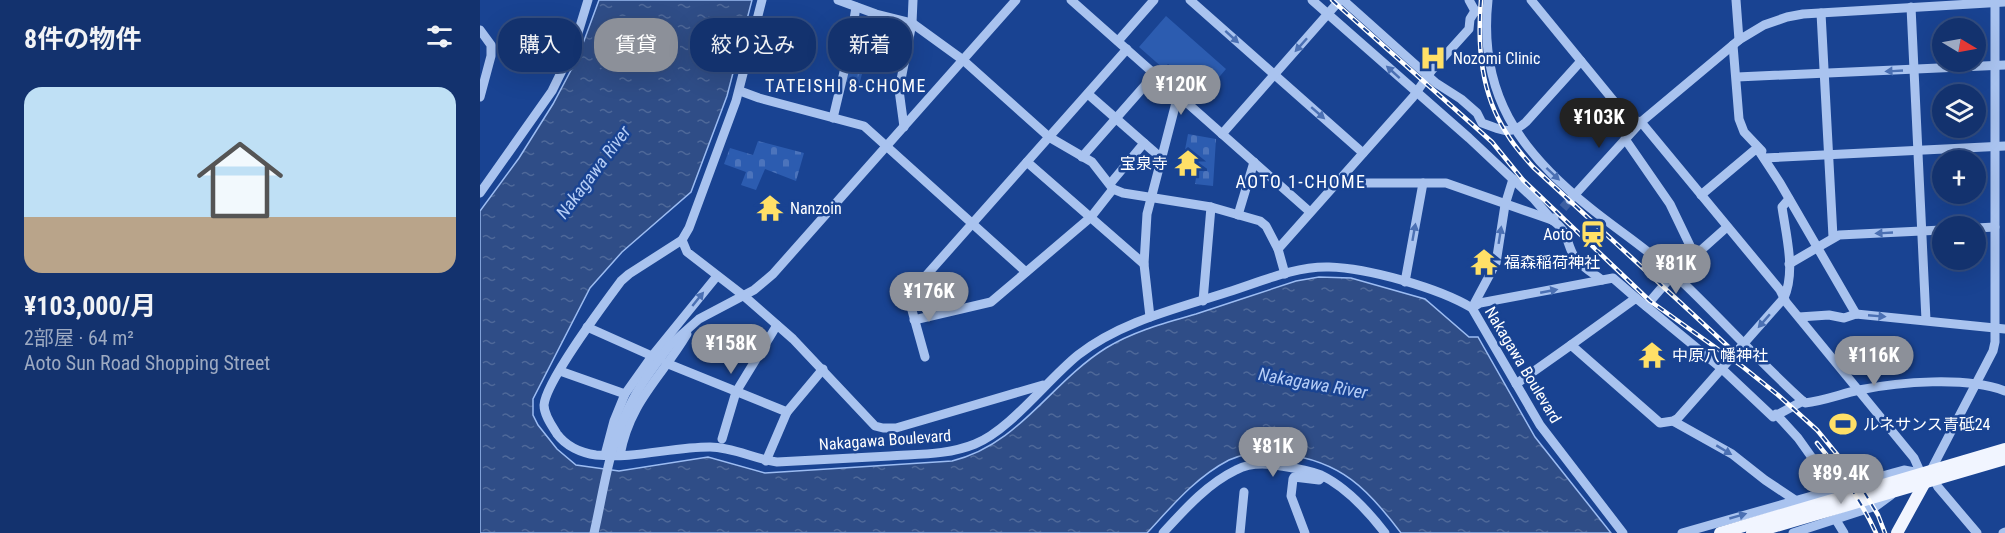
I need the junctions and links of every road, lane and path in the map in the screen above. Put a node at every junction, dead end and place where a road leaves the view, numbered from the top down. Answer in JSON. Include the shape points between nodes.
{"nodes":[{"id":1,"x":588,"y":0,"type":"edge"},
{"id":2,"x":762,"y":0,"type":"edge"},
{"id":3,"x":838,"y":0,"type":"edge"},
{"id":4,"x":913,"y":0,"type":"edge"},
{"id":5,"x":1016,"y":0,"type":"edge"},
{"id":6,"x":1071,"y":0,"type":"edge"},
{"id":7,"x":1154,"y":0,"type":"edge"},
{"id":8,"x":1190,"y":0,"type":"edge"},
{"id":9,"x":1312,"y":0,"type":"edge"},
{"id":10,"x":1342,"y":0,"type":"edge"},
{"id":11,"x":1469,"y":0,"type":"edge"},
{"id":12,"x":1531,"y":0,"type":"edge"},
{"id":13,"x":1736,"y":0,"type":"edge"},
{"id":14,"x":1995,"y":1,"type":"edge"},
{"id":15,"x":2005,"y":2,"type":"edge"},
{"id":16,"x":1488,"y":3,"type":"edge"},
{"id":17,"x":856,"y":7,"type":"junction"},
{"id":18,"x":1911,"y":8,"type":"junction"},
{"id":19,"x":1475,"y":11,"type":"junction"},
{"id":20,"x":1821,"y":13,"type":"junction"},
{"id":21,"x":1328,"y":14,"type":"junction"},
{"id":22,"x":894,"y":18,"type":"edge"},
{"id":23,"x":912,"y":23,"type":"joint"},
{"id":24,"x":480,"y":30,"type":"edge"},
{"id":25,"x":1118,"y":41,"type":"junction"},
{"id":26,"x":1736,"y":42,"type":"junction"},
{"id":27,"x":1127,"y":49,"type":"junction"},
{"id":28,"x":963,"y":60,"type":"junction"},
{"id":29,"x":1581,"y":61,"type":"junction"},
{"id":30,"x":2005,"y":65,"type":"edge"},
{"id":31,"x":1995,"y":66,"type":"junction"},
{"id":32,"x":1914,"y":70,"type":"junction"},
{"id":33,"x":902,"y":72,"type":"edge"},
{"id":34,"x":1155,"y":74,"type":"junction"},
{"id":35,"x":1824,"y":74,"type":"junction"},
{"id":36,"x":1274,"y":75,"type":"junction"},
{"id":37,"x":1428,"y":76,"type":"junction"},
{"id":38,"x":1737,"y":77,"type":"junction"},
{"id":39,"x":740,"y":91,"type":"junction"},
{"id":40,"x":1416,"y":93,"type":"junction"},
{"id":41,"x":1088,"y":94,"type":"junction"},
{"id":42,"x":1178,"y":95,"type":"junction"},
{"id":43,"x":480,"y":97,"type":"edge"},
{"id":44,"x":833,"y":118,"type":"junction"},
{"id":45,"x":1117,"y":119,"type":"junction"},
{"id":46,"x":1641,"y":122,"type":"junction"},
{"id":47,"x":1481,"y":124,"type":"junction"},
{"id":48,"x":904,"y":127,"type":"junction"},
{"id":49,"x":1515,"y":129,"type":"junction"},
{"id":50,"x":1222,"y":134,"type":"junction"},
{"id":51,"x":1470,"y":136,"type":"junction"},
{"id":52,"x":1049,"y":137,"type":"junction"},
{"id":53,"x":1625,"y":138,"type":"junction"},
{"id":54,"x":1144,"y":143,"type":"junction"},
{"id":55,"x":2005,"y":146,"type":"edge"},
{"id":56,"x":886,"y":147,"type":"junction"},
{"id":57,"x":1995,"y":147,"type":"junction"},
{"id":58,"x":1757,"y":148,"type":"junction"},
{"id":59,"x":1917,"y":151,"type":"junction"},
{"id":60,"x":1363,"y":153,"type":"junction"},
{"id":61,"x":1828,"y":155,"type":"junction"},
{"id":62,"x":1082,"y":157,"type":"junction"},
{"id":63,"x":1160,"y":157,"type":"junction"},
{"id":64,"x":1768,"y":158,"type":"junction"},
{"id":65,"x":1027,"y":162,"type":"junction"},
{"id":66,"x":1254,"y":162,"type":"junction"},
{"id":67,"x":1513,"y":178,"type":"junction"},
{"id":68,"x":1338,"y":181,"type":"junction"},
{"id":69,"x":1423,"y":183,"type":"junction"},
{"id":70,"x":1111,"y":186,"type":"junction"},
{"id":71,"x":480,"y":193,"type":"edge"},
{"id":72,"x":1701,"y":195,"type":"junction"},
{"id":73,"x":1150,"y":197,"type":"junction"},
{"id":74,"x":1573,"y":198,"type":"junction"},
{"id":75,"x":1789,"y":199,"type":"junction"},
{"id":76,"x":1505,"y":205,"type":"junction"},
{"id":77,"x":1211,"y":207,"type":"junction"},
{"id":78,"x":1310,"y":212,"type":"junction"},
{"id":79,"x":1238,"y":215,"type":"junction"},
{"id":80,"x":1091,"y":217,"type":"junction"},
{"id":81,"x":1553,"y":219,"type":"junction"},
{"id":82,"x":972,"y":224,"type":"junction"},
{"id":83,"x":1727,"y":227,"type":"junction"},
{"id":84,"x":1986,"y":228,"type":"edge"},
{"id":85,"x":1995,"y":228,"type":"junction"},
{"id":86,"x":2005,"y":228,"type":"edge"},
{"id":87,"x":1932,"y":230,"type":"edge"},
{"id":88,"x":1922,"y":231,"type":"junction"},
{"id":89,"x":1833,"y":237,"type":"junction"},
{"id":90,"x":682,"y":240,"type":"junction"},
{"id":91,"x":1817,"y":247,"type":"junction"},
{"id":92,"x":1278,"y":249,"type":"junction"},
{"id":93,"x":1695,"y":256,"type":"junction"},
{"id":94,"x":1144,"y":264,"type":"junction"},
{"id":95,"x":1789,"y":264,"type":"junction"},
{"id":96,"x":1026,"y":272,"type":"junction"},
{"id":97,"x":1286,"y":274,"type":"junction"},
{"id":98,"x":1675,"y":275,"type":"junction"},
{"id":99,"x":717,"y":276,"type":"junction"},
{"id":100,"x":1602,"y":280,"type":"junction"},
{"id":101,"x":1405,"y":282,"type":"junction"},
{"id":102,"x":744,"y":296,"type":"junction"},
{"id":103,"x":1783,"y":296,"type":"junction"},
{"id":104,"x":1636,"y":298,"type":"junction"},
{"id":105,"x":1203,"y":301,"type":"junction"},
{"id":106,"x":1646,"y":306,"type":"junction"},
{"id":107,"x":1472,"y":308,"type":"junction"},
{"id":108,"x":1856,"y":314,"type":"junction"},
{"id":109,"x":1150,"y":317,"type":"junction"},
{"id":110,"x":1799,"y":317,"type":"junction"},
{"id":111,"x":914,"y":320,"type":"junction"},
{"id":112,"x":1926,"y":320,"type":"junction"},
{"id":113,"x":692,"y":324,"type":"junction"},
{"id":114,"x":777,"y":325,"type":"junction"},
{"id":115,"x":588,"y":327,"type":"junction"},
{"id":116,"x":2000,"y":328,"type":"edge"},
{"id":117,"x":1743,"y":344,"type":"junction"},
{"id":118,"x":1571,"y":345,"type":"junction"},
{"id":119,"x":652,"y":356,"type":"junction"},
{"id":120,"x":925,"y":357,"type":"dead end"},
{"id":121,"x":666,"y":363,"type":"junction"},
{"id":122,"x":1721,"y":368,"type":"junction"},
{"id":123,"x":824,"y":369,"type":"junction"},
{"id":124,"x":560,"y":371,"type":"junction"},
{"id":125,"x":1516,"y":384,"type":"junction"},
{"id":126,"x":1045,"y":385,"type":"junction"},
{"id":127,"x":1976,"y":385,"type":"junction"},
{"id":128,"x":1859,"y":390,"type":"junction"},
{"id":129,"x":2005,"y":391,"type":"edge"},
{"id":130,"x":736,"y":392,"type":"junction"},
{"id":131,"x":625,"y":394,"type":"junction"},
{"id":132,"x":1801,"y":402,"type":"junction"},
{"id":133,"x":787,"y":412,"type":"junction"},
{"id":134,"x":1777,"y":414,"type":"junction"},
{"id":135,"x":1673,"y":421,"type":"junction"},
{"id":136,"x":722,"y":440,"type":"dead end"},
{"id":137,"x":2005,"y":448,"type":"edge"},
{"id":138,"x":605,"y":455,"type":"junction"},
{"id":139,"x":620,"y":455,"type":"junction"},
{"id":140,"x":2005,"y":459,"type":"edge"},
{"id":141,"x":766,"y":461,"type":"junction"},
{"id":142,"x":1322,"y":476,"type":"junction"},
{"id":143,"x":1928,"y":477,"type":"junction"},
{"id":144,"x":1244,"y":492,"type":"dead end"},
{"id":145,"x":1795,"y":500,"type":"junction"},
{"id":146,"x":1836,"y":516,"type":"edge"},
{"id":147,"x":594,"y":533,"type":"edge"},
{"id":148,"x":1163,"y":533,"type":"edge"},
{"id":149,"x":1240,"y":533,"type":"edge"},
{"id":150,"x":1305,"y":533,"type":"edge"},
{"id":151,"x":1385,"y":533,"type":"edge"},
{"id":152,"x":1623,"y":533,"type":"edge"},
{"id":153,"x":1682,"y":533,"type":"edge"},
{"id":154,"x":1720,"y":533,"type":"edge"},
{"id":155,"x":1752,"y":533,"type":"edge"},
{"id":156,"x":1794,"y":533,"type":"edge"},
{"id":157,"x":1897,"y":533,"type":"edge"},
{"id":158,"x":1977,"y":533,"type":"edge"}],
"edges":[{"from":1,"to":71,"type":"street","via":[[574,46],[552,91]]},
{"from":2,"to":39,"type":"street"},
{"from":3,"to":17,"type":"street"},
{"from":4,"to":23,"type":"street"},
{"from":5,"to":28,"type":"street"},
{"from":6,"to":25,"type":"street"},
{"from":7,"to":25,"type":"street"},
{"from":8,"to":36,"type":"street","one_way":true},
{"from":9,"to":21,"type":"street"},
{"from":10,"to":21,"type":"street"},
{"from":10,"to":37,"type":"street"},
{"from":11,"to":19,"type":"street"},
{"from":12,"to":29,"type":"street"},
{"from":13,"to":26,"type":"street"},
{"from":14,"to":15,"type":"street"},
{"from":14,"to":18,"type":"street"},
{"from":14,"to":31,"type":"street"},
{"from":16,"to":19,"type":"street"},
{"from":16,"to":49,"type":"street","via":[[1486,38],[1490,65],[1500,100]]},
{"from":17,"to":22,"type":"street"},
{"from":17,"to":44,"type":"street"},
{"from":18,"to":20,"type":"street"},
{"from":18,"to":32,"type":"street"},
{"from":19,"to":37,"type":"street","via":[[1469,29]]},
{"from":20,"to":26,"type":"street","via":[[1787,17]]},
{"from":20,"to":35,"type":"street"},
{"from":21,"to":36,"type":"street","one_way":true},
{"from":40,"to":21,"type":"street","one_way":true},
{"from":23,"to":28,"type":"street"},
{"from":24,"to":43,"type":"street","via":[[491,45]]},
{"from":25,"to":27,"type":"street"},
{"from":26,"to":38,"type":"street"},
{"from":26,"to":46,"type":"street"},
{"from":27,"to":34,"type":"street"},
{"from":27,"to":41,"type":"street"},
{"from":28,"to":48,"type":"street"},
{"from":28,"to":52,"type":"street"},
{"from":29,"to":46,"type":"street","via":[[1622,111]]},
{"from":29,"to":49,"type":"street","via":[[1526,122]]},
{"from":30,"to":31,"type":"street"},
{"from":31,"to":32,"type":"street"},
{"from":31,"to":57,"type":"street"},
{"from":32,"to":35,"type":"street","one_way":true},
{"from":32,"to":59,"type":"street"},
{"from":33,"to":48,"type":"street","via":[[899,90]]},
{"from":34,"to":42,"type":"street"},
{"from":34,"to":45,"type":"street"},
{"from":35,"to":38,"type":"street"},
{"from":35,"to":61,"type":"street"},
{"from":36,"to":50,"type":"street"},
{"from":36,"to":60,"type":"street","one_way":true},
{"from":37,"to":40,"type":"street"},
{"from":37,"to":47,"type":"street","via":[[1477,113]]},
{"from":38,"to":58,"type":"street","via":[[1738,119]]},
{"from":39,"to":44,"type":"street"},
{"from":39,"to":90,"type":"street"},
{"from":40,"to":51,"type":"street"},
{"from":40,"to":60,"type":"street"},
{"from":41,"to":45,"type":"street"},
{"from":41,"to":52,"type":"street"},
{"from":42,"to":50,"type":"street"},
{"from":42,"to":63,"type":"street"},
{"from":44,"to":56,"type":"street","via":[[864,126]]},
{"from":45,"to":54,"type":"street"},
{"from":45,"to":62,"type":"street"},
{"from":46,"to":53,"type":"street"},
{"from":46,"to":72,"type":"street"},
{"from":47,"to":49,"type":"street","via":[[1508,132]]},
{"from":47,"to":51,"type":"street"},
{"from":48,"to":56,"type":"street"},
{"from":49,"to":74,"type":"street","one_way":true},
{"from":50,"to":66,"type":"street"},
{"from":51,"to":67,"type":"street"},
{"from":52,"to":62,"type":"street"},
{"from":52,"to":65,"type":"street"},
{"from":53,"to":74,"type":"street"},
{"from":53,"to":93,"type":"street","via":[[1670,204]]},
{"from":54,"to":63,"type":"street"},
{"from":54,"to":70,"type":"street"},
{"from":55,"to":57,"type":"street"},
{"from":56,"to":82,"type":"street"},
{"from":56,"to":102,"type":"street","via":[[773,274]]},
{"from":57,"to":59,"type":"street"},
{"from":57,"to":85,"type":"street"},
{"from":58,"to":64,"type":"street"},
{"from":58,"to":72,"type":"street"},
{"from":59,"to":61,"type":"street"},
{"from":59,"to":88,"type":"street"},
{"from":60,"to":68,"type":"street"},
{"from":61,"to":64,"type":"street"},
{"from":61,"to":89,"type":"street"},
{"from":62,"to":70,"type":"street","via":[[1092,162]]},
{"from":63,"to":73,"type":"street"},
{"from":64,"to":75,"type":"street"},
{"from":65,"to":80,"type":"street"},
{"from":65,"to":82,"type":"street"},
{"from":66,"to":78,"type":"street"},
{"from":66,"to":79,"type":"street"},
{"from":67,"to":76,"type":"street"},
{"from":67,"to":81,"type":"street"},
{"from":68,"to":69,"type":"street"},
{"from":68,"to":78,"type":"street"},
{"from":69,"to":76,"type":"street","via":[[1449,184]]},
{"from":101,"to":69,"type":"street","one_way":true},
{"from":70,"to":73,"type":"street","via":[[1123,193]]},
{"from":70,"to":80,"type":"street"},
{"from":72,"to":83,"type":"street"},
{"from":73,"to":77,"type":"street"},
{"from":73,"to":94,"type":"street"},
{"from":74,"to":98,"type":"street","via":[[1635,241]]},
{"from":75,"to":91,"type":"street"},
{"from":75,"to":95,"type":"street","via":[[1782,207]]},
{"from":76,"to":81,"type":"street"},
{"from":107,"to":76,"type":"street","one_way":true,"via":[[1496,263]]},
{"from":77,"to":79,"type":"street"},
{"from":77,"to":105,"type":"street"},
{"from":78,"to":92,"type":"street"},
{"from":79,"to":92,"type":"street","via":[[1266,226]]},
{"from":80,"to":94,"type":"street"},
{"from":80,"to":96,"type":"street"},
{"from":81,"to":100,"type":"street","via":[[1566,234],[1575,258]]},
{"from":82,"to":96,"type":"street"},
{"from":82,"to":111,"type":"street","via":[[908,296]]},
{"from":83,"to":93,"type":"street"},
{"from":83,"to":103,"type":"street"},
{"from":84,"to":85,"type":"street"},
{"from":85,"to":86,"type":"street"},
{"from":85,"to":116,"type":"street"},
{"from":87,"to":88,"type":"street"},
{"from":88,"to":89,"type":"street","one_way":true},
{"from":88,"to":112,"type":"street"},
{"from":89,"to":91,"type":"street"},
{"from":90,"to":99,"type":"street","via":[[687,252]]},
{"from":90,"to":115,"type":"street","name":"Nakagawa Boulevard","via":[[628,274]]},
{"from":91,"to":95,"type":"street"},
{"from":91,"to":108,"type":"street"},
{"from":92,"to":97,"type":"street"},
{"from":93,"to":98,"type":"street"},
{"from":94,"to":109,"type":"street"},
{"from":95,"to":103,"type":"street","via":[[1789,285]]},
{"from":96,"to":111,"type":"street","via":[[991,302]]},
{"from":97,"to":101,"type":"street","name":"Nakagawa Boulevard","via":[[1329,267]]},
{"from":97,"to":105,"type":"street","name":"Nakagawa Boulevard"},
{"from":98,"to":106,"type":"street"},
{"from":98,"to":117,"type":"street"},
{"from":99,"to":102,"type":"street"},
{"from":119,"to":99,"type":"street","one_way":true},
{"from":100,"to":104,"type":"street","via":[[1613,278]]},
{"from":107,"to":100,"type":"street","one_way":true,"via":[[1480,303]]},
{"from":101,"to":107,"type":"street","name":"Nakagawa Boulevard"},
{"from":102,"to":113,"type":"street"},
{"from":102,"to":114,"type":"street"},
{"from":103,"to":110,"type":"street"},
{"from":103,"to":117,"type":"street","one_way":true},
{"from":104,"to":106,"type":"street"},
{"from":104,"to":118,"type":"street"},
{"from":105,"to":109,"type":"street","name":"Nakagawa Boulevard"},
{"from":106,"to":122,"type":"street"},
{"from":107,"to":125,"type":"street","name":"Nakagawa Boulevard"},
{"from":108,"to":110,"type":"street","via":[[1844,318]]},
{"from":108,"to":112,"type":"street","one_way":true},
{"from":109,"to":126,"type":"street","name":"Nakagawa Boulevard","via":[[1103,338]]},
{"from":110,"to":128,"type":"street"},
{"from":111,"to":120,"type":"street"},
{"from":112,"to":116,"type":"street"},
{"from":113,"to":121,"type":"street"},
{"from":113,"to":147,"type":"street","bridge":true,"via":[[643,381],[624,418]]},
{"from":114,"to":123,"type":"street"},
{"from":114,"to":130,"type":"street"},
{"from":115,"to":119,"type":"street"},
{"from":115,"to":124,"type":"street","name":"Nakagawa Boulevard"},
{"from":116,"to":127,"type":"street"},
{"from":117,"to":122,"type":"street"},
{"from":117,"to":132,"type":"street"},
{"from":118,"to":125,"type":"street"},
{"from":118,"to":135,"type":"street","via":[[1660,423]]},
{"from":119,"to":131,"type":"street"},
{"from":121,"to":130,"type":"street"},
{"from":121,"to":139,"type":"street","via":[[630,420]]},
{"from":122,"to":134,"type":"street","via":[[1773,417]]},
{"from":122,"to":135,"type":"street"},
{"from":123,"to":126,"type":"street","via":[[876,426],[884,428]]},
{"from":123,"to":133,"type":"street"},
{"from":124,"to":131,"type":"street"},
{"from":124,"to":138,"type":"street","name":"Nakagawa Boulevard","via":[[544,404],[547,417],[562,441],[571,447]]},
{"from":125,"to":152,"type":"street","name":"Nakagawa Boulevard","via":[[1546,433]]},
{"from":126,"to":141,"type":"street","name":"Nakagawa Boulevard","via":[[991,435],[961,449],[919,455]]},
{"from":127,"to":128,"type":"street","via":[[1906,383]]},
{"from":127,"to":129,"type":"street"},
{"from":127,"to":143,"type":"street"},
{"from":128,"to":132,"type":"street"},
{"from":128,"to":143,"type":"street"},
{"from":130,"to":133,"type":"street"},
{"from":130,"to":136,"type":"street"},
{"from":131,"to":138,"type":"street"},
{"from":132,"to":134,"type":"street"},
{"from":133,"to":141,"type":"street"},
{"from":134,"to":146,"type":"street","via":[[1804,445]]},
{"from":135,"to":145,"type":"street","one_way":true,"via":[[1732,454]]},
{"from":137,"to":143,"type":"main road"},
{"from":138,"to":139,"type":"street","name":"Nakagawa Boulevard"},
{"from":139,"to":141,"type":"street","name":"Nakagawa Boulevard","via":[[720,447]]},
{"from":140,"to":143,"type":"main road"},
{"from":142,"to":148,"type":"street","via":[[1276,465],[1243,467],[1206,490]]},
{"from":142,"to":150,"type":"street","via":[[1318,480],[1293,479],[1291,495]]},
{"from":142,"to":151,"type":"street","via":[[1349,495]]},
{"from":143,"to":146,"type":"main road"},
{"from":143,"to":146,"type":"main road"},
{"from":143,"to":157,"type":"main road"},
{"from":143,"to":158,"type":"street"},
{"from":144,"to":149,"type":"street"},
{"from":145,"to":146,"type":"street"},
{"from":153,"to":145,"type":"street","one_way":true},
{"from":146,"to":154,"type":"main road"},
{"from":146,"to":155,"type":"main road"},
{"from":146,"to":156,"type":"street"}]}
